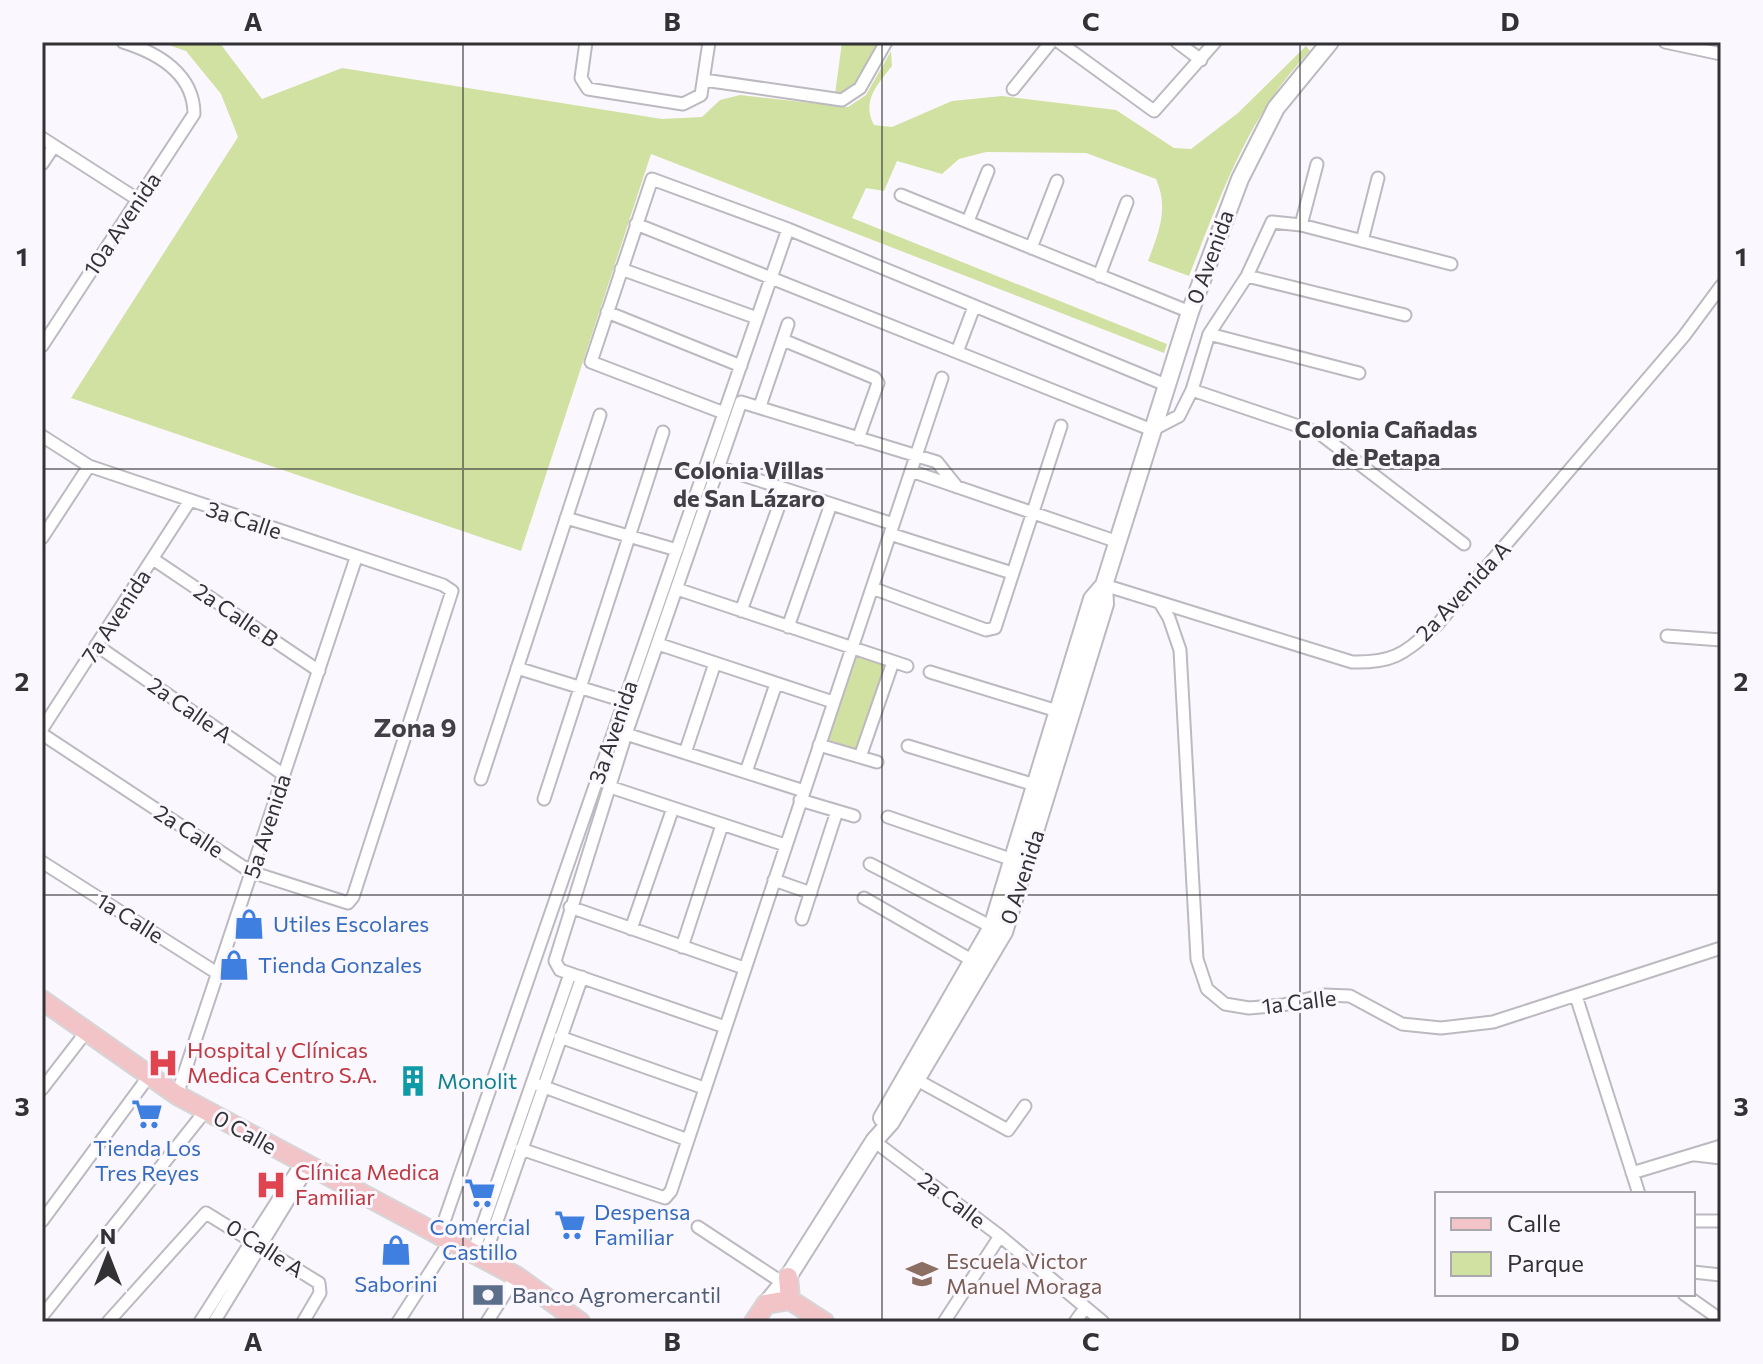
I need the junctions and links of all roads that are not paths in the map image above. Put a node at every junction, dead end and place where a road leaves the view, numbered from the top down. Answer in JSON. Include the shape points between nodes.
{"nodes":[{"id":1,"x":123,"y":42,"type":"edge"},
{"id":2,"x":586,"y":42,"type":"edge"},
{"id":3,"x":709,"y":42,"type":"edge"},
{"id":4,"x":886,"y":42,"type":"edge"},
{"id":5,"x":1051,"y":42,"type":"edge"},
{"id":6,"x":1059,"y":42,"type":"edge"},
{"id":7,"x":1177,"y":42,"type":"edge"},
{"id":8,"x":1215,"y":42,"type":"edge"},
{"id":9,"x":1330,"y":42,"type":"edge"},
{"id":10,"x":1665,"y":42,"type":"edge"},
{"id":11,"x":1721,"y":54,"type":"edge"},
{"id":12,"x":1201,"y":60,"type":"junction"},
{"id":13,"x":704,"y":80,"type":"junction"},
{"id":14,"x":1013,"y":89,"type":"dead end"},
{"id":15,"x":42,"y":138,"type":"edge"},
{"id":16,"x":54,"y":146,"type":"junction"},
{"id":17,"x":42,"y":164,"type":"edge"},
{"id":18,"x":1317,"y":164,"type":"dead end"},
{"id":19,"x":988,"y":171,"type":"dead end"},
{"id":20,"x":1378,"y":178,"type":"dead end"},
{"id":21,"x":1057,"y":181,"type":"dead end"},
{"id":22,"x":901,"y":195,"type":"dead end"},
{"id":23,"x":137,"y":199,"type":"junction"},
{"id":24,"x":1127,"y":202,"type":"dead end"},
{"id":25,"x":968,"y":221,"type":"junction"},
{"id":26,"x":636,"y":224,"type":"junction"},
{"id":27,"x":1301,"y":225,"type":"junction"},
{"id":28,"x":788,"y":229,"type":"junction"},
{"id":29,"x":1362,"y":241,"type":"junction"},
{"id":30,"x":1031,"y":248,"type":"junction"},
{"id":31,"x":1451,"y":264,"type":"dead end"},
{"id":32,"x":621,"y":269,"type":"junction"},
{"id":33,"x":1099,"y":276,"type":"junction"},
{"id":34,"x":1247,"y":276,"type":"junction"},
{"id":35,"x":771,"y":278,"type":"junction"},
{"id":36,"x":1721,"y":286,"type":"edge"},
{"id":37,"x":974,"y":307,"type":"junction"},
{"id":38,"x":607,"y":312,"type":"junction"},
{"id":39,"x":1190,"y":312,"type":"junction"},
{"id":40,"x":1405,"y":315,"type":"dead end"},
{"id":41,"x":757,"y":318,"type":"junction"},
{"id":42,"x":788,"y":324,"type":"dead end"},
{"id":43,"x":1209,"y":334,"type":"junction"},
{"id":44,"x":783,"y":340,"type":"junction"},
{"id":45,"x":42,"y":346,"type":"edge"},
{"id":46,"x":957,"y":352,"type":"junction"},
{"id":47,"x":741,"y":366,"type":"junction"},
{"id":48,"x":1359,"y":373,"type":"dead end"},
{"id":49,"x":942,"y":378,"type":"dead end"},
{"id":50,"x":1166,"y":385,"type":"junction"},
{"id":51,"x":1192,"y":390,"type":"junction"},
{"id":52,"x":760,"y":406,"type":"junction"},
{"id":53,"x":724,"y":413,"type":"junction"},
{"id":54,"x":600,"y":415,"type":"dead end"},
{"id":55,"x":1061,"y":426,"type":"dead end"},
{"id":56,"x":1152,"y":430,"type":"junction"},
{"id":57,"x":663,"y":432,"type":"dead end"},
{"id":58,"x":42,"y":436,"type":"edge"},
{"id":59,"x":858,"y":439,"type":"junction"},
{"id":60,"x":915,"y":456,"type":"junction"},
{"id":61,"x":89,"y":466,"type":"junction"},
{"id":62,"x":718,"y":467,"type":"junction"},
{"id":63,"x":911,"y":471,"type":"junction"},
{"id":64,"x":957,"y":487,"type":"junction"},
{"id":65,"x":785,"y":489,"type":"junction"},
{"id":66,"x":189,"y":502,"type":"junction"},
{"id":67,"x":831,"y":504,"type":"junction"},
{"id":68,"x":1032,"y":514,"type":"junction"},
{"id":69,"x":566,"y":518,"type":"junction"},
{"id":70,"x":891,"y":529,"type":"junction"},
{"id":71,"x":629,"y":536,"type":"junction"},
{"id":72,"x":42,"y":538,"type":"edge"},
{"id":73,"x":1118,"y":542,"type":"junction"},
{"id":74,"x":1464,"y":544,"type":"dead end"},
{"id":75,"x":677,"y":550,"type":"junction"},
{"id":76,"x":356,"y":558,"type":"junction"},
{"id":77,"x":153,"y":559,"type":"junction"},
{"id":78,"x":1012,"y":573,"type":"junction"},
{"id":79,"x":1104,"y":585,"type":"junction"},
{"id":80,"x":872,"y":588,"type":"junction"},
{"id":81,"x":677,"y":589,"type":"junction"},
{"id":82,"x":1160,"y":603,"type":"junction"},
{"id":83,"x":741,"y":611,"type":"junction"},
{"id":84,"x":788,"y":627,"type":"junction"},
{"id":85,"x":1667,"y":636,"type":"dead end"},
{"id":86,"x":1721,"y":640,"type":"edge"},
{"id":87,"x":658,"y":644,"type":"junction"},
{"id":88,"x":96,"y":645,"type":"junction"},
{"id":89,"x":851,"y":648,"type":"junction"},
{"id":90,"x":893,"y":662,"type":"junction"},
{"id":91,"x":715,"y":663,"type":"junction"},
{"id":92,"x":907,"y":666,"type":"dead end"},
{"id":93,"x":517,"y":668,"type":"junction"},
{"id":94,"x":319,"y":671,"type":"junction"},
{"id":95,"x":930,"y":672,"type":"dead end"},
{"id":96,"x":776,"y":684,"type":"junction"},
{"id":97,"x":580,"y":687,"type":"junction"},
{"id":98,"x":624,"y":701,"type":"junction"},
{"id":99,"x":833,"y":702,"type":"junction"},
{"id":100,"x":1065,"y":713,"type":"junction"},
{"id":101,"x":42,"y":731,"type":"edge"},
{"id":102,"x":626,"y":734,"type":"junction"},
{"id":103,"x":819,"y":745,"type":"junction"},
{"id":104,"x":908,"y":746,"type":"dead end"},
{"id":105,"x":685,"y":753,"type":"junction"},
{"id":106,"x":860,"y":757,"type":"junction"},
{"id":107,"x":877,"y":762,"type":"dead end"},
{"id":108,"x":746,"y":772,"type":"junction"},
{"id":109,"x":284,"y":775,"type":"junction"},
{"id":110,"x":481,"y":779,"type":"dead end"},
{"id":111,"x":1035,"y":785,"type":"junction"},
{"id":112,"x":610,"y":787,"type":"junction"},
{"id":113,"x":802,"y":795,"type":"junction"},
{"id":114,"x":544,"y":799,"type":"dead end"},
{"id":115,"x":673,"y":808,"type":"junction"},
{"id":116,"x":837,"y":811,"type":"junction"},
{"id":117,"x":854,"y":816,"type":"dead end"},
{"id":118,"x":888,"y":817,"type":"dead end"},
{"id":119,"x":722,"y":825,"type":"junction"},
{"id":120,"x":785,"y":845,"type":"junction"},
{"id":121,"x":42,"y":862,"type":"edge"},
{"id":122,"x":1020,"y":863,"type":"junction"},
{"id":123,"x":870,"y":864,"type":"dead end"},
{"id":124,"x":251,"y":872,"type":"junction"},
{"id":125,"x":774,"y":880,"type":"junction"},
{"id":126,"x":811,"y":893,"type":"junction"},
{"id":127,"x":864,"y":898,"type":"dead end"},
{"id":128,"x":348,"y":903,"type":"joint"},
{"id":129,"x":570,"y":907,"type":"junction"},
{"id":130,"x":802,"y":919,"type":"dead end"},
{"id":131,"x":992,"y":927,"type":"junction"},
{"id":132,"x":631,"y":929,"type":"junction"},
{"id":133,"x":682,"y":947,"type":"junction"},
{"id":134,"x":1721,"y":948,"type":"edge"},
{"id":135,"x":975,"y":962,"type":"junction"},
{"id":136,"x":744,"y":968,"type":"junction"},
{"id":137,"x":217,"y":973,"type":"junction"},
{"id":138,"x":576,"y":975,"type":"junction"},
{"id":139,"x":1576,"y":996,"type":"junction"},
{"id":140,"x":42,"y":1000,"type":"edge"},
{"id":141,"x":725,"y":1027,"type":"junction"},
{"id":142,"x":86,"y":1032,"type":"junction"},
{"id":143,"x":560,"y":1037,"type":"junction"},
{"id":144,"x":149,"y":1076,"type":"junction"},
{"id":145,"x":917,"y":1080,"type":"junction"},
{"id":146,"x":531,"y":1083,"type":"junction"},
{"id":147,"x":545,"y":1087,"type":"junction"},
{"id":148,"x":704,"y":1088,"type":"junction"},
{"id":149,"x":42,"y":1089,"type":"edge"},
{"id":150,"x":177,"y":1095,"type":"junction"},
{"id":151,"x":1025,"y":1106,"type":"dead end"},
{"id":152,"x":206,"y":1110,"type":"junction"},
{"id":153,"x":688,"y":1140,"type":"junction"},
{"id":154,"x":874,"y":1141,"type":"junction"},
{"id":155,"x":1721,"y":1146,"type":"edge"},
{"id":156,"x":521,"y":1149,"type":"junction"},
{"id":157,"x":1695,"y":1155,"type":"junction"},
{"id":158,"x":1721,"y":1158,"type":"edge"},
{"id":159,"x":304,"y":1166,"type":"junction"},
{"id":160,"x":1632,"y":1173,"type":"junction"},
{"id":161,"x":1638,"y":1192,"type":"edge"},
{"id":162,"x":42,"y":1221,"type":"edge"},
{"id":163,"x":1695,"y":1221,"type":"edge"},
{"id":164,"x":1721,"y":1221,"type":"edge"},
{"id":165,"x":698,"y":1227,"type":"dead end"},
{"id":166,"x":1000,"y":1236,"type":"junction"},
{"id":167,"x":445,"y":1238,"type":"junction"},
{"id":168,"x":257,"y":1243,"type":"junction"},
{"id":169,"x":478,"y":1256,"type":"junction"},
{"id":170,"x":1695,"y":1272,"type":"edge"},
{"id":171,"x":1721,"y":1275,"type":"edge"},
{"id":172,"x":516,"y":1276,"type":"junction"},
{"id":173,"x":787,"y":1287,"type":"junction"},
{"id":174,"x":1687,"y":1296,"type":"edge"},
{"id":175,"x":1085,"y":1308,"type":"junction"},
{"id":176,"x":42,"y":1316,"type":"edge"},
{"id":177,"x":574,"y":1320,"type":"edge"},
{"id":178,"x":1721,"y":1320,"type":"edge"},
{"id":179,"x":108,"y":1322,"type":"edge"},
{"id":180,"x":200,"y":1322,"type":"edge"},
{"id":181,"x":214,"y":1322,"type":"edge"},
{"id":182,"x":303,"y":1322,"type":"edge"},
{"id":183,"x":398,"y":1322,"type":"edge"},
{"id":184,"x":487,"y":1322,"type":"edge"},
{"id":185,"x":754,"y":1322,"type":"edge"},
{"id":186,"x":824,"y":1322,"type":"edge"},
{"id":187,"x":944,"y":1322,"type":"edge"},
{"id":188,"x":1075,"y":1322,"type":"edge"},
{"id":189,"x":1103,"y":1322,"type":"edge"}],
"edges":[{"from":1,"to":23,"type":"street","name":"10a Avenida","via":[[172,66],[194,100],[187,128]]},
{"from":2,"to":13,"type":"street","via":[[581,78],[591,90],[688,103],[701,95]]},
{"from":3,"to":13,"type":"street"},
{"from":4,"to":13,"type":"street","via":[[860,88],[842,100]]},
{"from":5,"to":14,"type":"street"},
{"from":6,"to":12,"type":"street","via":[[1151,111],[1159,109]]},
{"from":7,"to":12,"type":"street"},
{"from":8,"to":12,"type":"street"},
{"from":9,"to":39,"type":"main road","name":"0 Avenida","via":[[1283,97],[1259,137]]},
{"from":10,"to":11,"type":"street"},
{"from":15,"to":16,"type":"street"},
{"from":16,"to":17,"type":"street"},
{"from":16,"to":23,"type":"street"},
{"from":18,"to":27,"type":"street"},
{"from":19,"to":25,"type":"street"},
{"from":20,"to":29,"type":"street"},
{"from":21,"to":30,"type":"street"},
{"from":22,"to":25,"type":"street"},
{"from":23,"to":45,"type":"street","name":"10a Avenida"},
{"from":24,"to":33,"type":"street"},
{"from":25,"to":30,"type":"street"},
{"from":26,"to":28,"type":"street","via":[[655,178]]},
{"from":26,"to":32,"type":"street"},
{"from":26,"to":35,"type":"street"},
{"from":27,"to":29,"type":"street"},
{"from":27,"to":34,"type":"street","via":[[1278,221],[1267,226]]},
{"from":28,"to":35,"type":"street","name":"3a Avenida"},
{"from":28,"to":37,"type":"street"},
{"from":29,"to":31,"type":"street"},
{"from":30,"to":33,"type":"street"},
{"from":32,"to":38,"type":"street"},
{"from":32,"to":41,"type":"street"},
{"from":33,"to":39,"type":"street"},
{"from":34,"to":40,"type":"street"},
{"from":34,"to":43,"type":"street"},
{"from":35,"to":41,"type":"street","name":"3a Avenida"},
{"from":35,"to":46,"type":"street"},
{"from":36,"to":82,"type":"street","name":"2a Avenida A","via":[[1445,617],[1400,657],[1352,662]]},
{"from":37,"to":46,"type":"street"},
{"from":37,"to":50,"type":"street"},
{"from":38,"to":47,"type":"street"},
{"from":38,"to":53,"type":"street","via":[[591,362]]},
{"from":39,"to":50,"type":"main road","name":"0 Avenida"},
{"from":41,"to":47,"type":"street","name":"3a Avenida"},
{"from":42,"to":44,"type":"street"},
{"from":43,"to":48,"type":"street"},
{"from":43,"to":51,"type":"street"},
{"from":44,"to":52,"type":"street"},
{"from":44,"to":59,"type":"street","via":[[875,378],[878,383]]},
{"from":46,"to":56,"type":"street"},
{"from":47,"to":53,"type":"street","name":"3a Avenida"},
{"from":49,"to":60,"type":"street"},
{"from":50,"to":56,"type":"main road","name":"0 Avenida"},
{"from":51,"to":56,"type":"street","via":[[1179,416]]},
{"from":51,"to":74,"type":"street","via":[[1319,433]]},
{"from":52,"to":59,"type":"street"},
{"from":52,"to":62,"type":"street","via":[[741,402]]},
{"from":53,"to":75,"type":"street","name":"3a Avenida"},
{"from":54,"to":69,"type":"street"},
{"from":55,"to":68,"type":"street"},
{"from":56,"to":73,"type":"main road","name":"0 Avenida"},
{"from":57,"to":71,"type":"street"},
{"from":58,"to":61,"type":"street","name":"3a Calle"},
{"from":59,"to":60,"type":"street"},
{"from":60,"to":63,"type":"street"},
{"from":60,"to":64,"type":"street","via":[[937,462]]},
{"from":61,"to":66,"type":"street","name":"3a Calle"},
{"from":61,"to":72,"type":"street"},
{"from":62,"to":65,"type":"street"},
{"from":62,"to":81,"type":"street"},
{"from":63,"to":64,"type":"street"},
{"from":63,"to":70,"type":"street"},
{"from":64,"to":68,"type":"street"},
{"from":65,"to":67,"type":"street"},
{"from":65,"to":83,"type":"street"},
{"from":66,"to":76,"type":"street","name":"3a Calle"},
{"from":66,"to":77,"type":"street","name":"7a Avenida"},
{"from":67,"to":70,"type":"street"},
{"from":67,"to":84,"type":"street"},
{"from":68,"to":73,"type":"street"},
{"from":68,"to":78,"type":"street"},
{"from":69,"to":71,"type":"street"},
{"from":69,"to":93,"type":"street"},
{"from":70,"to":78,"type":"street"},
{"from":70,"to":80,"type":"street"},
{"from":71,"to":75,"type":"street"},
{"from":71,"to":97,"type":"street"},
{"from":73,"to":79,"type":"main road","name":"0 Avenida"},
{"from":75,"to":98,"type":"street","name":"3a Avenida"},
{"from":76,"to":94,"type":"street","name":"5a Avenida"},
{"from":76,"to":128,"type":"street","name":"3a Calle","via":[[452,591]]},
{"from":77,"to":88,"type":"street","name":"7a Avenida"},
{"from":77,"to":94,"type":"street","name":"2a Calle B"},
{"from":78,"to":80,"type":"street","via":[[991,630]]},
{"from":79,"to":82,"type":"street","name":"2a Avenida A"},
{"from":79,"to":100,"type":"main road","name":"0 Avenida","via":[[1105,604]]},
{"from":80,"to":89,"type":"street"},
{"from":81,"to":83,"type":"street"},
{"from":81,"to":87,"type":"street"},
{"from":82,"to":139,"type":"street","name":"1a Calle","via":[[1180,650],[1197,959],[1207,989],[1225,1004],[1249,1008],[1324,995],[1350,996],[1402,1024],[1441,1028],[1493,1022]]},
{"from":83,"to":84,"type":"street"},
{"from":84,"to":89,"type":"street"},
{"from":85,"to":86,"type":"street"},
{"from":87,"to":91,"type":"street"},
{"from":87,"to":102,"type":"street"},
{"from":88,"to":101,"type":"street","name":"7a Avenida"},
{"from":88,"to":109,"type":"street","name":"2a Calle A"},
{"from":89,"to":90,"type":"street"},
{"from":89,"to":99,"type":"street"},
{"from":90,"to":92,"type":"street"},
{"from":90,"to":106,"type":"street"},
{"from":91,"to":96,"type":"street"},
{"from":91,"to":105,"type":"street"},
{"from":93,"to":97,"type":"street"},
{"from":93,"to":110,"type":"street"},
{"from":94,"to":109,"type":"street","name":"5a Avenida"},
{"from":95,"to":100,"type":"street"},
{"from":96,"to":99,"type":"street"},
{"from":96,"to":108,"type":"street"},
{"from":97,"to":98,"type":"street"},
{"from":97,"to":114,"type":"street"},
{"from":98,"to":167,"type":"street","name":"3a Avenida"},
{"from":99,"to":103,"type":"street"},
{"from":100,"to":111,"type":"main road","name":"0 Avenida"},
{"from":100,"to":122,"type":"main road","name":"0 Avenida"},
{"from":101,"to":124,"type":"street","name":"2a Calle"},
{"from":102,"to":105,"type":"street"},
{"from":102,"to":112,"type":"street"},
{"from":103,"to":106,"type":"street"},
{"from":103,"to":113,"type":"street"},
{"from":104,"to":111,"type":"street"},
{"from":105,"to":108,"type":"street"},
{"from":106,"to":107,"type":"street"},
{"from":108,"to":113,"type":"street"},
{"from":109,"to":124,"type":"street","name":"5a Avenida"},
{"from":111,"to":122,"type":"main road","name":"0 Avenida"},
{"from":112,"to":115,"type":"street"},
{"from":112,"to":129,"type":"street"},
{"from":113,"to":116,"type":"street"},
{"from":113,"to":120,"type":"street"},
{"from":115,"to":119,"type":"street"},
{"from":115,"to":132,"type":"street"},
{"from":116,"to":117,"type":"street"},
{"from":116,"to":126,"type":"street"},
{"from":118,"to":122,"type":"street"},
{"from":119,"to":120,"type":"street"},
{"from":119,"to":133,"type":"street"},
{"from":120,"to":125,"type":"street"},
{"from":121,"to":137,"type":"street","name":"1a Calle"},
{"from":122,"to":131,"type":"main road","name":"0 Avenida"},
{"from":122,"to":145,"type":"main road","name":"0 Avenida","via":[[995,953]]},
{"from":123,"to":131,"type":"street"},
{"from":124,"to":128,"type":"street","name":"2a Calle"},
{"from":124,"to":137,"type":"street","name":"5a Avenida"},
{"from":125,"to":126,"type":"street"},
{"from":125,"to":136,"type":"street"},
{"from":126,"to":130,"type":"street"},
{"from":127,"to":135,"type":"street"},
{"from":129,"to":132,"type":"street"},
{"from":129,"to":138,"type":"street","via":[[555,961],[560,970]]},
{"from":131,"to":135,"type":"main road","name":"0 Avenida"},
{"from":132,"to":133,"type":"street"},
{"from":133,"to":136,"type":"street"},
{"from":134,"to":139,"type":"street","name":"1a Calle"},
{"from":135,"to":154,"type":"main road","name":"0 Avenida","via":[[889,1105]]},
{"from":136,"to":141,"type":"street"},
{"from":137,"to":150,"type":"street","name":"5a Avenida"},
{"from":138,"to":141,"type":"street"},
{"from":138,"to":143,"type":"street"},
{"from":138,"to":146,"type":"street"},
{"from":139,"to":160,"type":"street"},
{"from":140,"to":142,"type":"main road","name":"0 Calle"},
{"from":141,"to":148,"type":"street"},
{"from":142,"to":144,"type":"main road","name":"0 Calle"},
{"from":142,"to":149,"type":"street"},
{"from":143,"to":147,"type":"street"},
{"from":143,"to":148,"type":"street"},
{"from":144,"to":150,"type":"main road","name":"0 Calle"},
{"from":144,"to":162,"type":"street"},
{"from":145,"to":151,"type":"street","via":[[1008,1130]]},
{"from":145,"to":154,"type":"main road","name":"0 Avenida"},
{"from":146,"to":147,"type":"street"},
{"from":146,"to":169,"type":"street"},
{"from":147,"to":153,"type":"street"},
{"from":147,"to":156,"type":"street"},
{"from":148,"to":153,"type":"street"},
{"from":150,"to":152,"type":"main road","name":"0 Calle"},
{"from":152,"to":159,"type":"main road","name":"0 Calle"},
{"from":152,"to":176,"type":"street"},
{"from":153,"to":156,"type":"street","via":[[665,1198]]},
{"from":154,"to":166,"type":"street","name":"2a Calle"},
{"from":154,"to":173,"type":"main road","name":"0 Avenida"},
{"from":155,"to":157,"type":"street"},
{"from":156,"to":169,"type":"street"},
{"from":157,"to":158,"type":"street"},
{"from":157,"to":160,"type":"street"},
{"from":159,"to":167,"type":"main road","name":"0 Calle"},
{"from":159,"to":168,"type":"street"},
{"from":160,"to":161,"type":"street"},
{"from":163,"to":164,"type":"street"},
{"from":165,"to":173,"type":"street"},
{"from":166,"to":175,"type":"street","name":"2a Calle"},
{"from":166,"to":187,"type":"street"},
{"from":167,"to":169,"type":"main road","name":"0 Calle"},
{"from":167,"to":183,"type":"street","name":"3a Avenida"},
{"from":168,"to":179,"type":"street","name":"0 Calle A","via":[[212,1214],[201,1215]]},
{"from":168,"to":180,"type":"street"},
{"from":168,"to":181,"type":"street"},
{"from":168,"to":182,"type":"street","name":"0 Calle A","via":[[319,1283],[320,1293]]},
{"from":169,"to":172,"type":"main road","name":"0 Calle"},
{"from":170,"to":171,"type":"street"},
{"from":172,"to":177,"type":"main road","name":"0 Calle"},
{"from":172,"to":184,"type":"street"},
{"from":173,"to":185,"type":"main road"},
{"from":173,"to":186,"type":"main road"},
{"from":174,"to":178,"type":"street"},
{"from":175,"to":188,"type":"street"},
{"from":175,"to":189,"type":"street","name":"2a Calle"}]}
